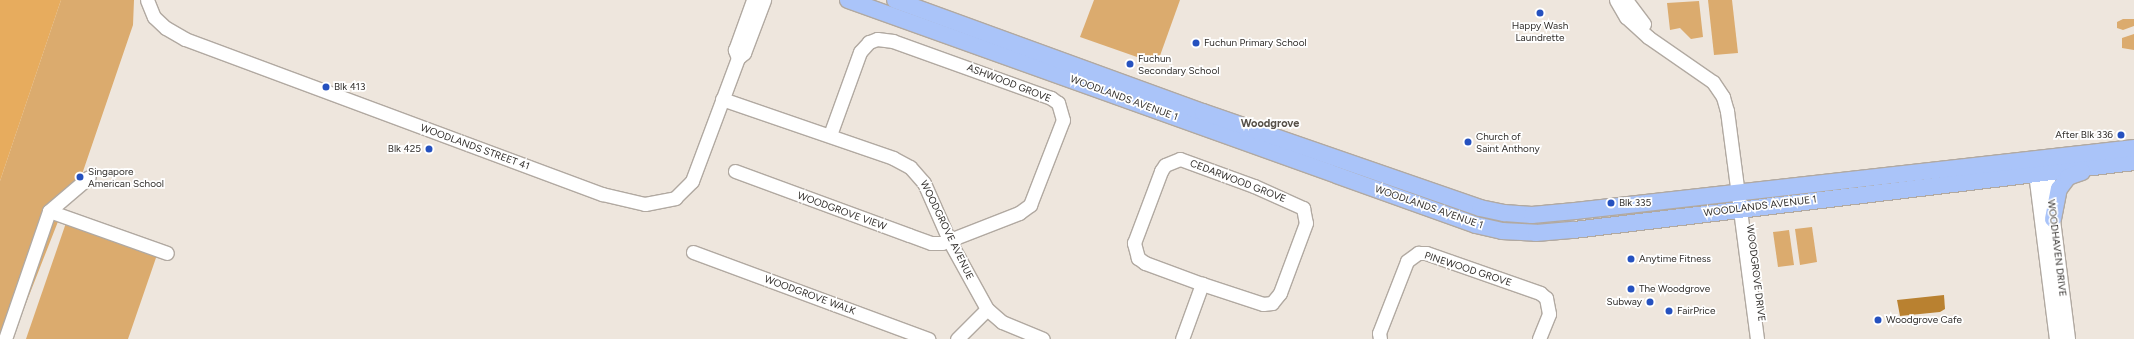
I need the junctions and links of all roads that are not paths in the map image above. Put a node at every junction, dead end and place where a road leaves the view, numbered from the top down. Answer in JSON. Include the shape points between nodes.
{"nodes":[{"id":1,"x":147,"y":0,"type":"edge"},
{"id":2,"x":753,"y":0,"type":"edge"},
{"id":3,"x":764,"y":0,"type":"edge"},
{"id":4,"x":848,"y":0,"type":"edge"},
{"id":5,"x":895,"y":0,"type":"edge"},
{"id":6,"x":1616,"y":0,"type":"edge"},
{"id":7,"x":1626,"y":0,"type":"edge"},
{"id":8,"x":738,"y":58,"type":"junction"},
{"id":9,"x":722,"y":99,"type":"junction"},
{"id":10,"x":830,"y":135,"type":"junction"},
{"id":11,"x":2134,"y":148,"type":"edge"},
{"id":12,"x":2134,"y":162,"type":"edge"},
{"id":13,"x":2040,"y":166,"type":"junction"},
{"id":14,"x":2086,"y":168,"type":"junction"},
{"id":15,"x":735,"y":171,"type":"dead end"},
{"id":16,"x":90,"y":177,"type":"dead end"},
{"id":17,"x":1741,"y":190,"type":"junction"},
{"id":18,"x":1743,"y":208,"type":"junction"},
{"id":19,"x":49,"y":211,"type":"junction"},
{"id":20,"x":2053,"y":219,"type":"junction"},
{"id":21,"x":950,"y":242,"type":"junction"},
{"id":22,"x":693,"y":252,"type":"dead end"},
{"id":23,"x":167,"y":253,"type":"dead end"},
{"id":24,"x":1202,"y":284,"type":"junction"},
{"id":25,"x":987,"y":309,"type":"junction"},
{"id":26,"x":5,"y":339,"type":"edge"},
{"id":27,"x":928,"y":339,"type":"edge"},
{"id":28,"x":957,"y":339,"type":"edge"},
{"id":29,"x":1043,"y":339,"type":"edge"},
{"id":30,"x":1182,"y":339,"type":"edge"},
{"id":31,"x":1380,"y":339,"type":"edge"},
{"id":32,"x":1539,"y":339,"type":"edge"},
{"id":33,"x":1757,"y":339,"type":"edge"},
{"id":34,"x":1764,"y":339,"type":"edge"},
{"id":35,"x":2056,"y":339,"type":"edge"},
{"id":36,"x":2068,"y":339,"type":"edge"}],
"edges":[{"from":1,"to":9,"type":"street","name":"WOODLANDS STREET 41","via":[[154,17],[166,28],[185,39],[490,153],[631,202],[663,202],[675,198],[688,187],[697,170]]},
{"from":2,"to":8,"type":"street","name":"WOODLANDS STREET 41","via":[[735,50]]},
{"from":3,"to":8,"type":"street","name":"WOODLANDS STREET 41","via":[[744,53]]},
{"from":4,"to":18,"type":"main road","name":"WOODLANDS AVENUE 1","via":[[1476,225],[1502,231],[1536,233]]},
{"from":5,"to":17,"type":"main road","name":"WOODLANDS AVENUE 1","via":[[1480,208],[1532,215]]},
{"from":6,"to":17,"type":"street","via":[[1626,17],[1648,37],[1713,82],[1723,97],[1728,111]]},
{"from":7,"to":17,"type":"street","via":[[1639,21],[1722,81],[1730,93],[1735,109]]},
{"from":8,"to":9,"type":"street","name":"WOODLANDS STREET 41"},
{"from":9,"to":10,"type":"street","name":"WOODGROVE AVENUE"},
{"from":10,"to":21,"type":"street","name":"WOODGROVE AVENUE","via":[[901,161],[919,175]]},
{"from":10,"to":21,"type":"street","name":"ASHWOOD GROVE","via":[[860,52],[869,42],[877,39],[893,41],[1044,95],[1058,103],[1063,120],[1030,205],[1019,213]]},
{"from":11,"to":13,"type":"main road","name":"WOODLANDS AVENUE 1"},
{"from":12,"to":14,"type":"main road","name":"WOODLANDS AVENUE 1"},
{"from":13,"to":14,"type":"main road","name":"WOODLANDS AVENUE 1"},
{"from":13,"to":17,"type":"main road","name":"WOODLANDS AVENUE 1"},
{"from":13,"to":18,"type":"main road","name":"WOODLANDS AVENUE 1"},
{"from":13,"to":20,"type":"street","name":"WOODHAVEN DRIVE"},
{"from":13,"to":35,"type":"street","name":"WOODHAVEN DRIVE"},
{"from":14,"to":20,"type":"main road","via":[[2068,177],[2059,189]]},
{"from":15,"to":21,"type":"street","name":"WOODGROVE VIEW","via":[[931,243]]},
{"from":16,"to":19,"type":"street"},
{"from":17,"to":18,"type":"street"},
{"from":18,"to":33,"type":"street","name":"WOODGROVE DRIVE"},
{"from":18,"to":34,"type":"street","name":"WOODGROVE DRIVE"},
{"from":19,"to":23,"type":"street"},
{"from":19,"to":26,"type":"street"},
{"from":20,"to":36,"type":"street","name":"WOODHAVEN DRIVE"},
{"from":21,"to":25,"type":"street","name":"WOODGROVE AVENUE"},
{"from":22,"to":27,"type":"street","name":"WOODGROVE WALK"},
{"from":24,"to":24,"type":"street","name":"CEDARWOOD GROVE","via":[[1145,263],[1135,251],[1134,243],[1160,171],[1165,165],[1180,159],[1296,204],[1306,215],[1306,223],[1280,293],[1272,303],[1263,304]]},
{"from":24,"to":30,"type":"street"},
{"from":25,"to":28,"type":"street"},
{"from":25,"to":29,"type":"street","name":"WOODGROVE AVENUE","via":[[1002,322]]},
{"from":31,"to":32,"type":"street","name":"PINEWOOD GROVE","via":[[1379,333],[1407,261],[1418,253],[1426,253],[1540,293],[1546,298],[1549,314]]}]}
